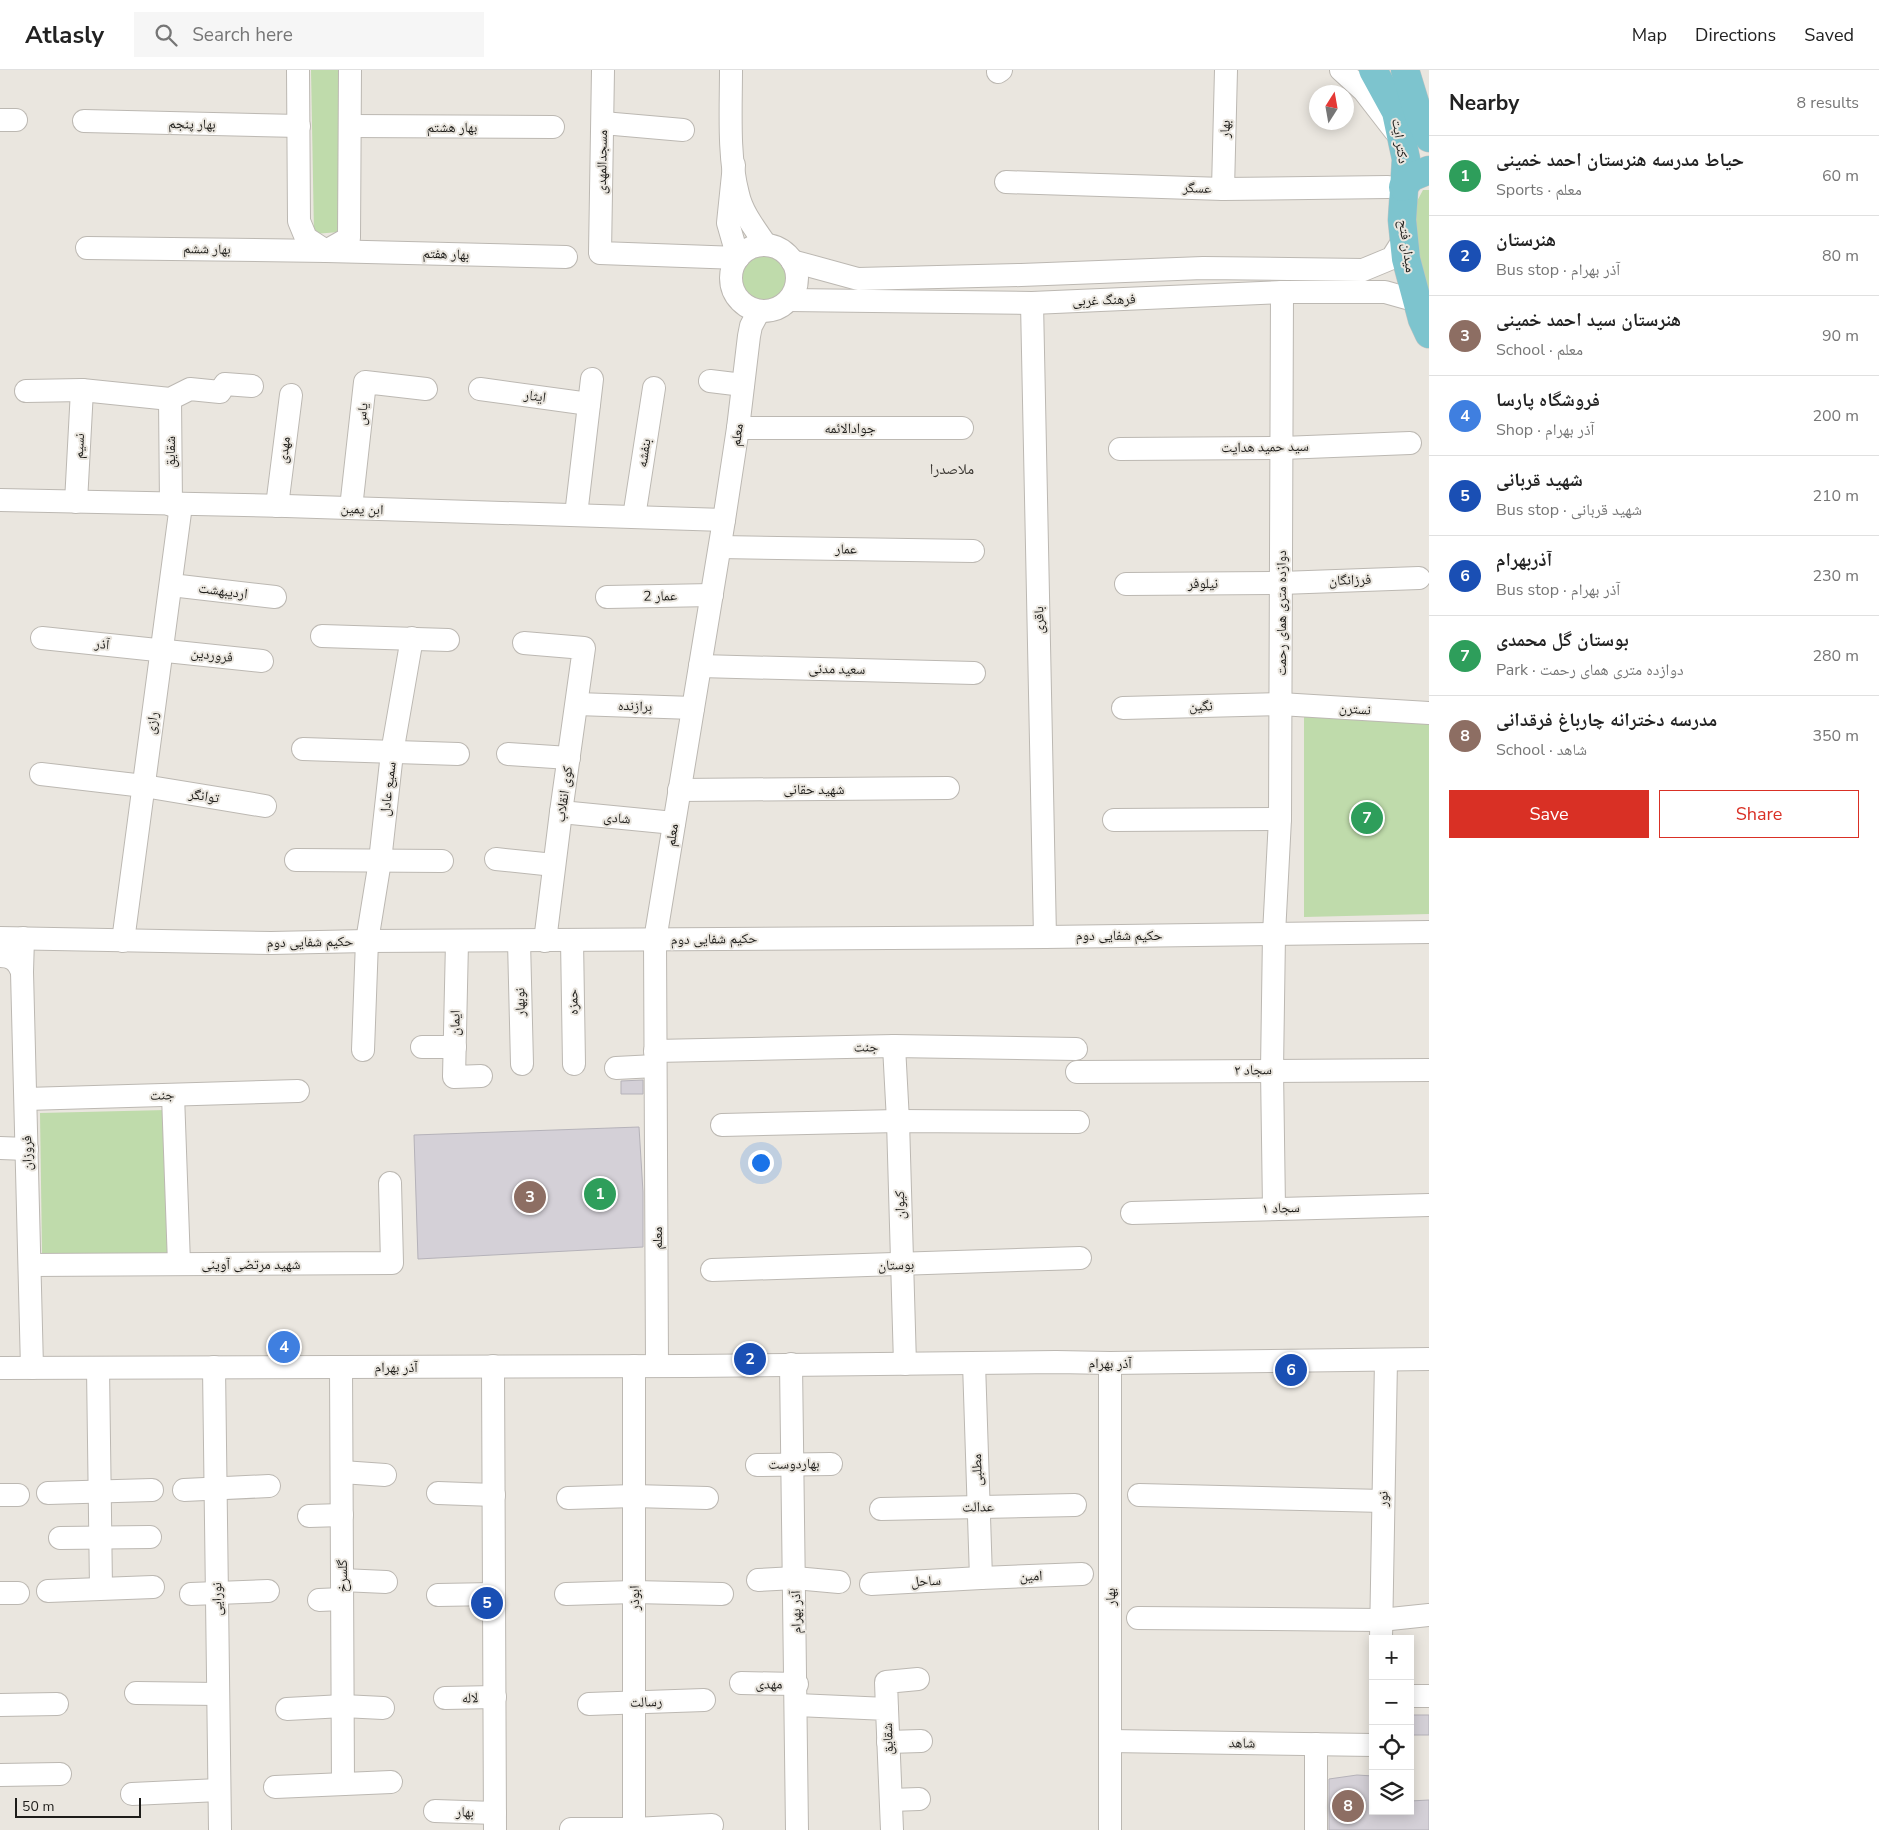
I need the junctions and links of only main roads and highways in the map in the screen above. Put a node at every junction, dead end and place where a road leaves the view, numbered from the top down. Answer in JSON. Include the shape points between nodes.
{"nodes":[{"id":1,"x":1373,"y":70,"type":"edge"},
{"id":2,"x":1406,"y":70,"type":"edge"},
{"id":3,"x":1429,"y":138,"type":"edge"},
{"id":4,"x":1429,"y":170,"type":"edge"},
{"id":5,"x":1395,"y":187,"type":"junction"},
{"id":6,"x":1429,"y":334,"type":"edge"}],
"edges":[{"from":1,"to":5,"type":"main road","name":"دکتر ایت","via":[[1396,112],[1406,159]]},
{"from":2,"to":3,"type":"main road"},
{"from":4,"to":5,"type":"main road"},
{"from":5,"to":6,"type":"main road","name":"میدان فتح","via":[[1406,259]]}]}
